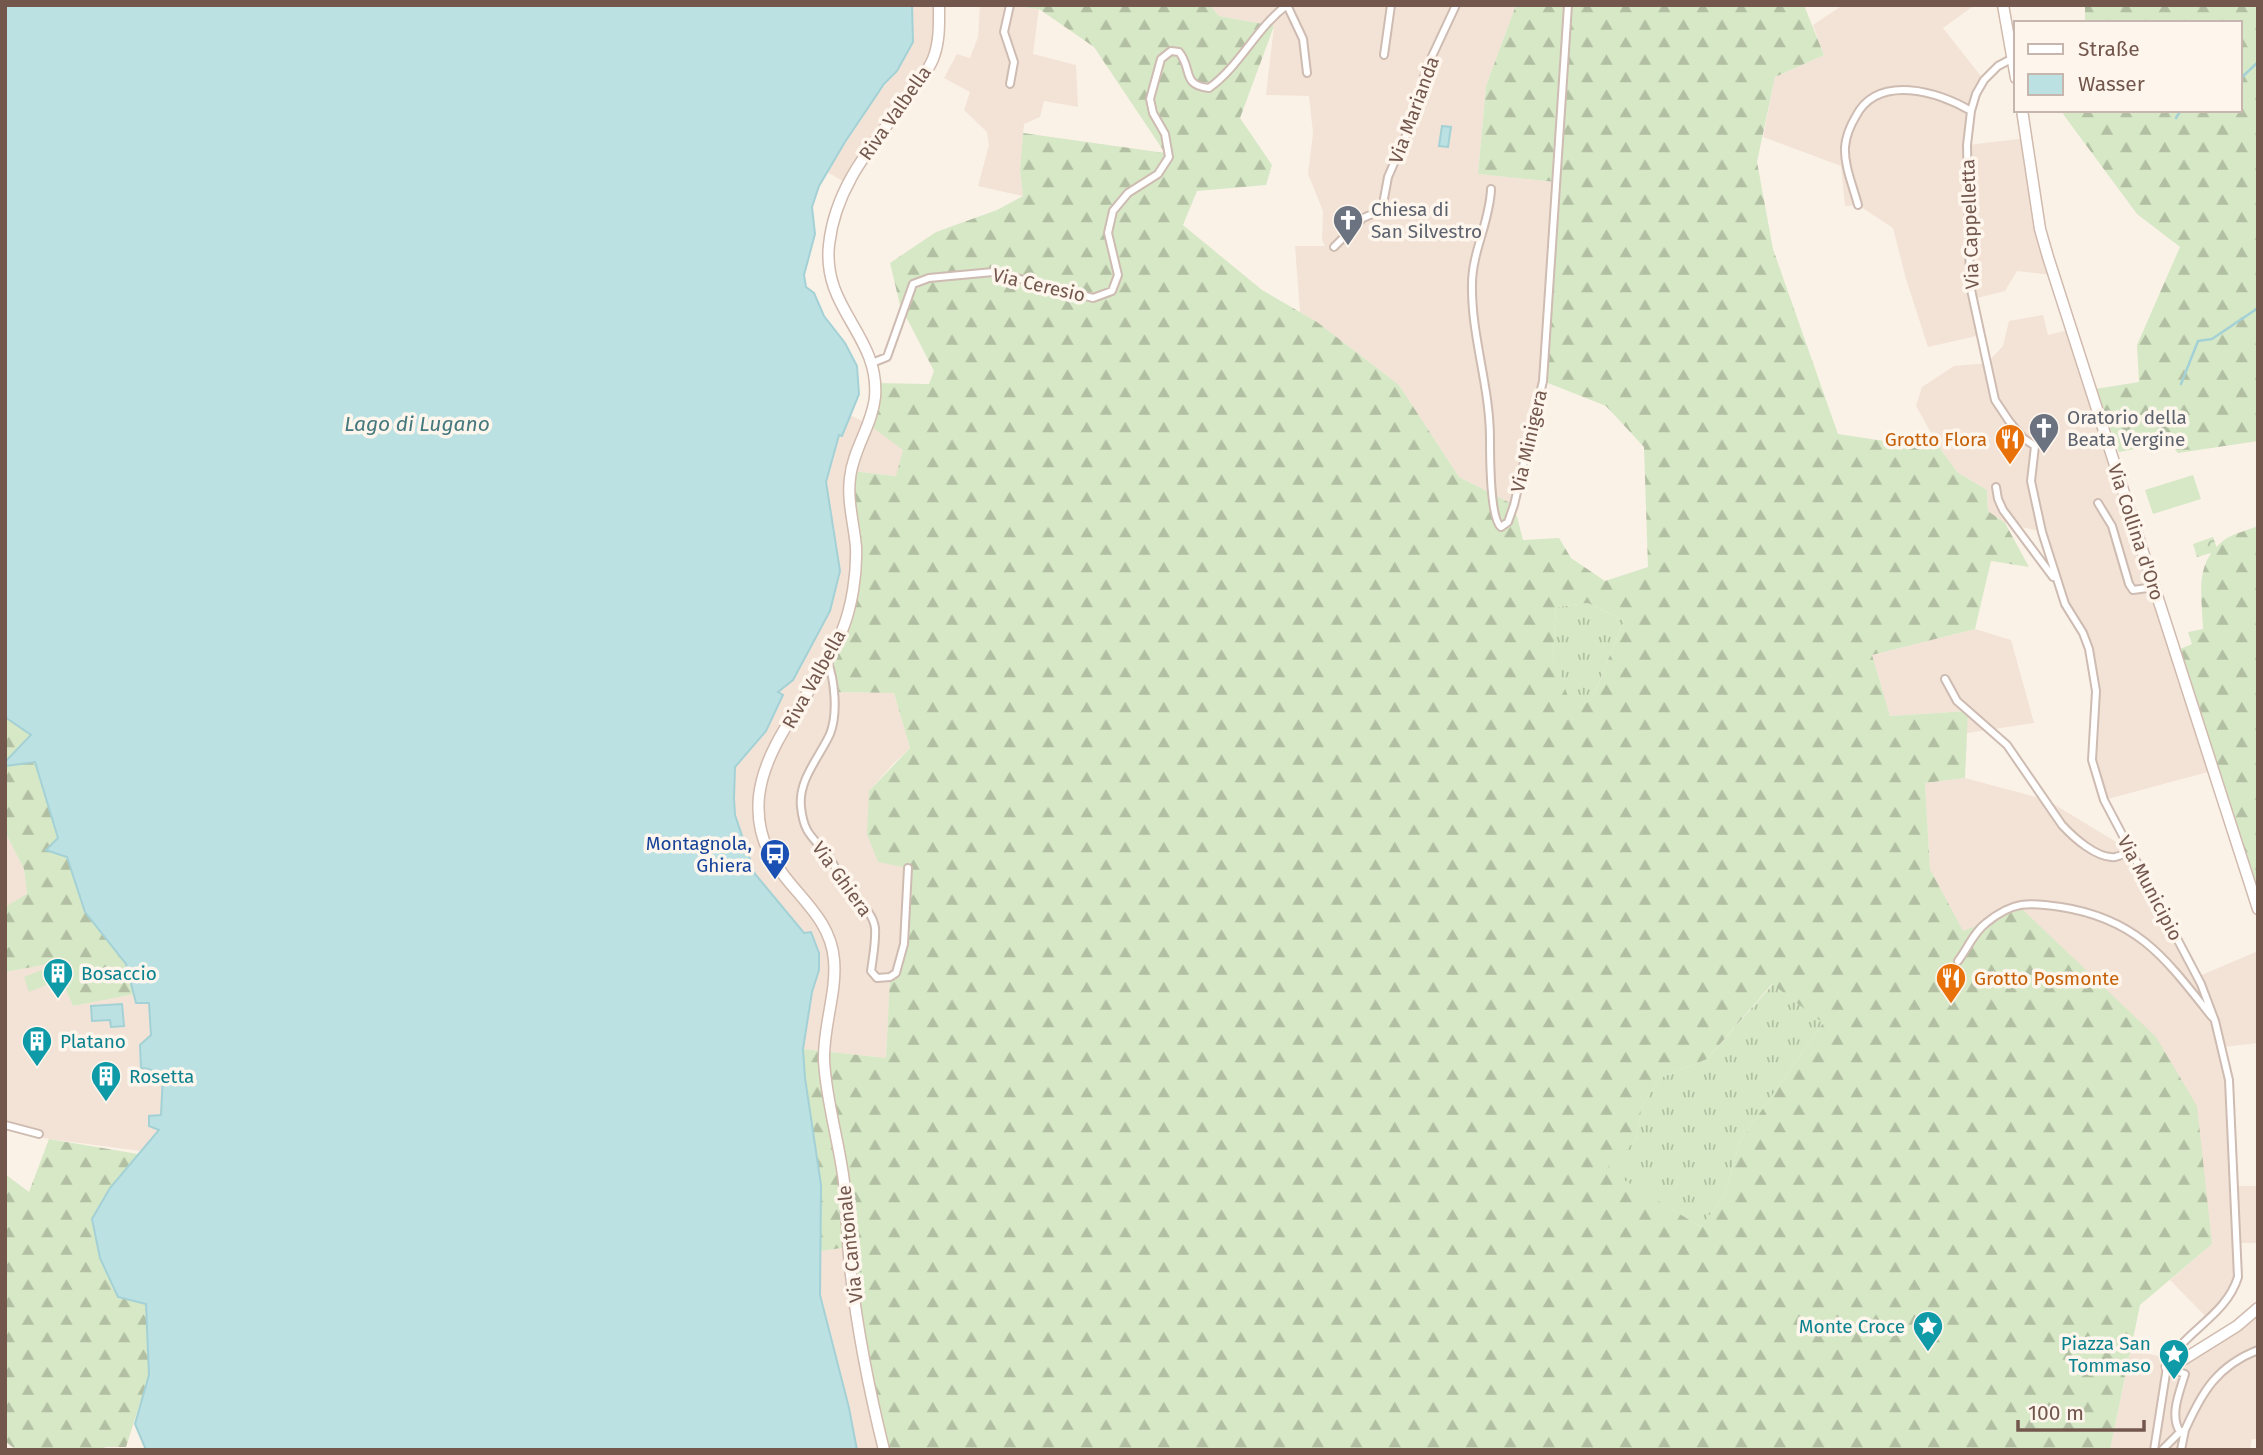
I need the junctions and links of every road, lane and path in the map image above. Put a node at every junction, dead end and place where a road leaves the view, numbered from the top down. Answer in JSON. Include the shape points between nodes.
{"nodes":[{"id":1,"x":939,"y":5,"type":"edge"},
{"id":2,"x":1010,"y":5,"type":"edge"},
{"id":3,"x":1287,"y":5,"type":"edge"},
{"id":4,"x":1391,"y":5,"type":"edge"},
{"id":5,"x":1456,"y":5,"type":"edge"},
{"id":6,"x":1567,"y":5,"type":"edge"},
{"id":7,"x":2003,"y":5,"type":"edge"},
{"id":8,"x":1384,"y":55,"type":"dead end"},
{"id":9,"x":2012,"y":58,"type":"junction"},
{"id":10,"x":2014,"y":68,"type":"edge"},
{"id":11,"x":1307,"y":73,"type":"dead end"},
{"id":12,"x":1010,"y":83,"type":"dead end"},
{"id":13,"x":1971,"y":111,"type":"junction"},
{"id":14,"x":2022,"y":112,"type":"edge"},
{"id":15,"x":1491,"y":189,"type":"dead end"},
{"id":16,"x":1858,"y":205,"type":"dead end"},
{"id":17,"x":1334,"y":247,"type":"dead end"},
{"id":18,"x":872,"y":363,"type":"junction"},
{"id":19,"x":1997,"y":405,"type":"joint"},
{"id":20,"x":1996,"y":487,"type":"dead end"},
{"id":21,"x":2098,"y":503,"type":"dead end"},
{"id":22,"x":2054,"y":578,"type":"junction"},
{"id":23,"x":2155,"y":587,"type":"junction"},
{"id":24,"x":827,"y":660,"type":"junction"},
{"id":25,"x":1945,"y":680,"type":"dead end"},
{"id":26,"x":2131,"y":851,"type":"junction"},
{"id":27,"x":908,"y":868,"type":"dead end"},
{"id":28,"x":2258,"y":909,"type":"edge"},
{"id":29,"x":1958,"y":961,"type":"dead end"},
{"id":30,"x":2215,"y":1021,"type":"junction"},
{"id":31,"x":825,"y":1037,"type":"joint"},
{"id":32,"x":5,"y":1125,"type":"edge"},
{"id":33,"x":38,"y":1134,"type":"dead end"},
{"id":34,"x":2258,"y":1308,"type":"edge"},
{"id":35,"x":2258,"y":1350,"type":"edge"},
{"id":36,"x":2166,"y":1367,"type":"junction"},
{"id":37,"x":2182,"y":1431,"type":"junction"},
{"id":38,"x":884,"y":1450,"type":"edge"},
{"id":39,"x":2154,"y":1450,"type":"edge"},
{"id":40,"x":2162,"y":1450,"type":"edge"},
{"id":41,"x":2181,"y":1450,"type":"edge"}],
"edges":[{"from":1,"to":18,"type":"main road","name":"Riva Valbella","via":[[939,36],[929,67],[851,175],[830,235],[832,286]]},
{"from":2,"to":12,"type":"street","via":[[1004,32],[1014,62]]},
{"from":3,"to":11,"type":"street","name":"Via Ceresio","via":[[1303,39]]},
{"from":3,"to":18,"type":"street","name":"Via Ceresio","via":[[1209,88],[1190,81],[1179,52],[1171,51],[1161,59],[1150,99],[1170,157],[1158,174],[1128,193],[1113,211],[1108,233],[1118,275],[1112,291],[1093,298],[993,272],[929,278],[913,285],[887,357]]},
{"from":4,"to":8,"type":"street"},
{"from":5,"to":17,"type":"street","name":"Via Marianda","via":[[1427,67],[1383,204]]},
{"from":6,"to":15,"type":"street","name":"Via Minigera","via":[[1542,388],[1514,505],[1501,527],[1490,481],[1489,406],[1472,282]]},
{"from":7,"to":9,"type":"main road"},
{"from":9,"to":10,"type":"main road"},
{"from":9,"to":13,"type":"street","name":"Via Cappelletta","via":[[1984,80]]},
{"from":13,"to":16,"type":"street","via":[[1955,101],[1911,90],[1884,92],[1866,101],[1848,130],[1845,146]]},
{"from":13,"to":19,"type":"street","name":"Via Cappelletta","via":[[1967,145],[1970,285]]},
{"from":14,"to":23,"type":"main road","name":"Via Collina d'Oro","via":[[2040,229]]},
{"from":18,"to":24,"type":"main road","name":"Riva Valbella","via":[[874,402],[854,456],[849,486],[856,553],[852,592],[845,622]]},
{"from":19,"to":22,"type":"street","name":"Via Municipio","via":[[2035,446],[2032,488]]},
{"from":20,"to":22,"type":"street","via":[[2003,510]]},
{"from":21,"to":23,"type":"street","via":[[2112,526],[2133,590]]},
{"from":22,"to":26,"type":"street","name":"Via Municipio","via":[[2088,649],[2096,691],[2094,772]]},
{"from":23,"to":28,"type":"main road","name":"Via Collina d'Oro"},
{"from":24,"to":27,"type":"street","name":"Via Ghiera","via":[[833,721],[805,780],[801,808],[812,840],[872,919],[871,971],[877,978],[896,973],[904,944]]},
{"from":24,"to":31,"type":"main road","name":"Riva Valbella","via":[[772,754],[763,775],[759,806],[771,859],[819,919],[831,946],[834,969]]},
{"from":25,"to":26,"type":"street","via":[[1957,701],[2007,745],[2072,836],[2108,857]]},
{"from":26,"to":30,"type":"street","name":"Via Municipio","via":[[2201,984]]},
{"from":29,"to":30,"type":"street","via":[[1974,934],[2009,907],[2030,903],[2083,911],[2127,929],[2161,954]]},
{"from":30,"to":36,"type":"street","name":"Via Municipio","via":[[2229,1080],[2238,1278],[2221,1307],[2174,1352]]},
{"from":31,"to":38,"type":"main road","name":"Via Cantonale","via":[[825,1074],[844,1184],[854,1301]]},
{"from":32,"to":33,"type":"street"},
{"from":34,"to":36,"type":"main road","via":[[2237,1326]]},
{"from":35,"to":37,"type":"street","via":[[2210,1382]]},
{"from":36,"to":37,"type":"street","via":[[2185,1374],[2175,1408],[2176,1424]]},
{"from":36,"to":39,"type":"street"},
{"from":37,"to":40,"type":"street"},
{"from":37,"to":41,"type":"street"}]}
